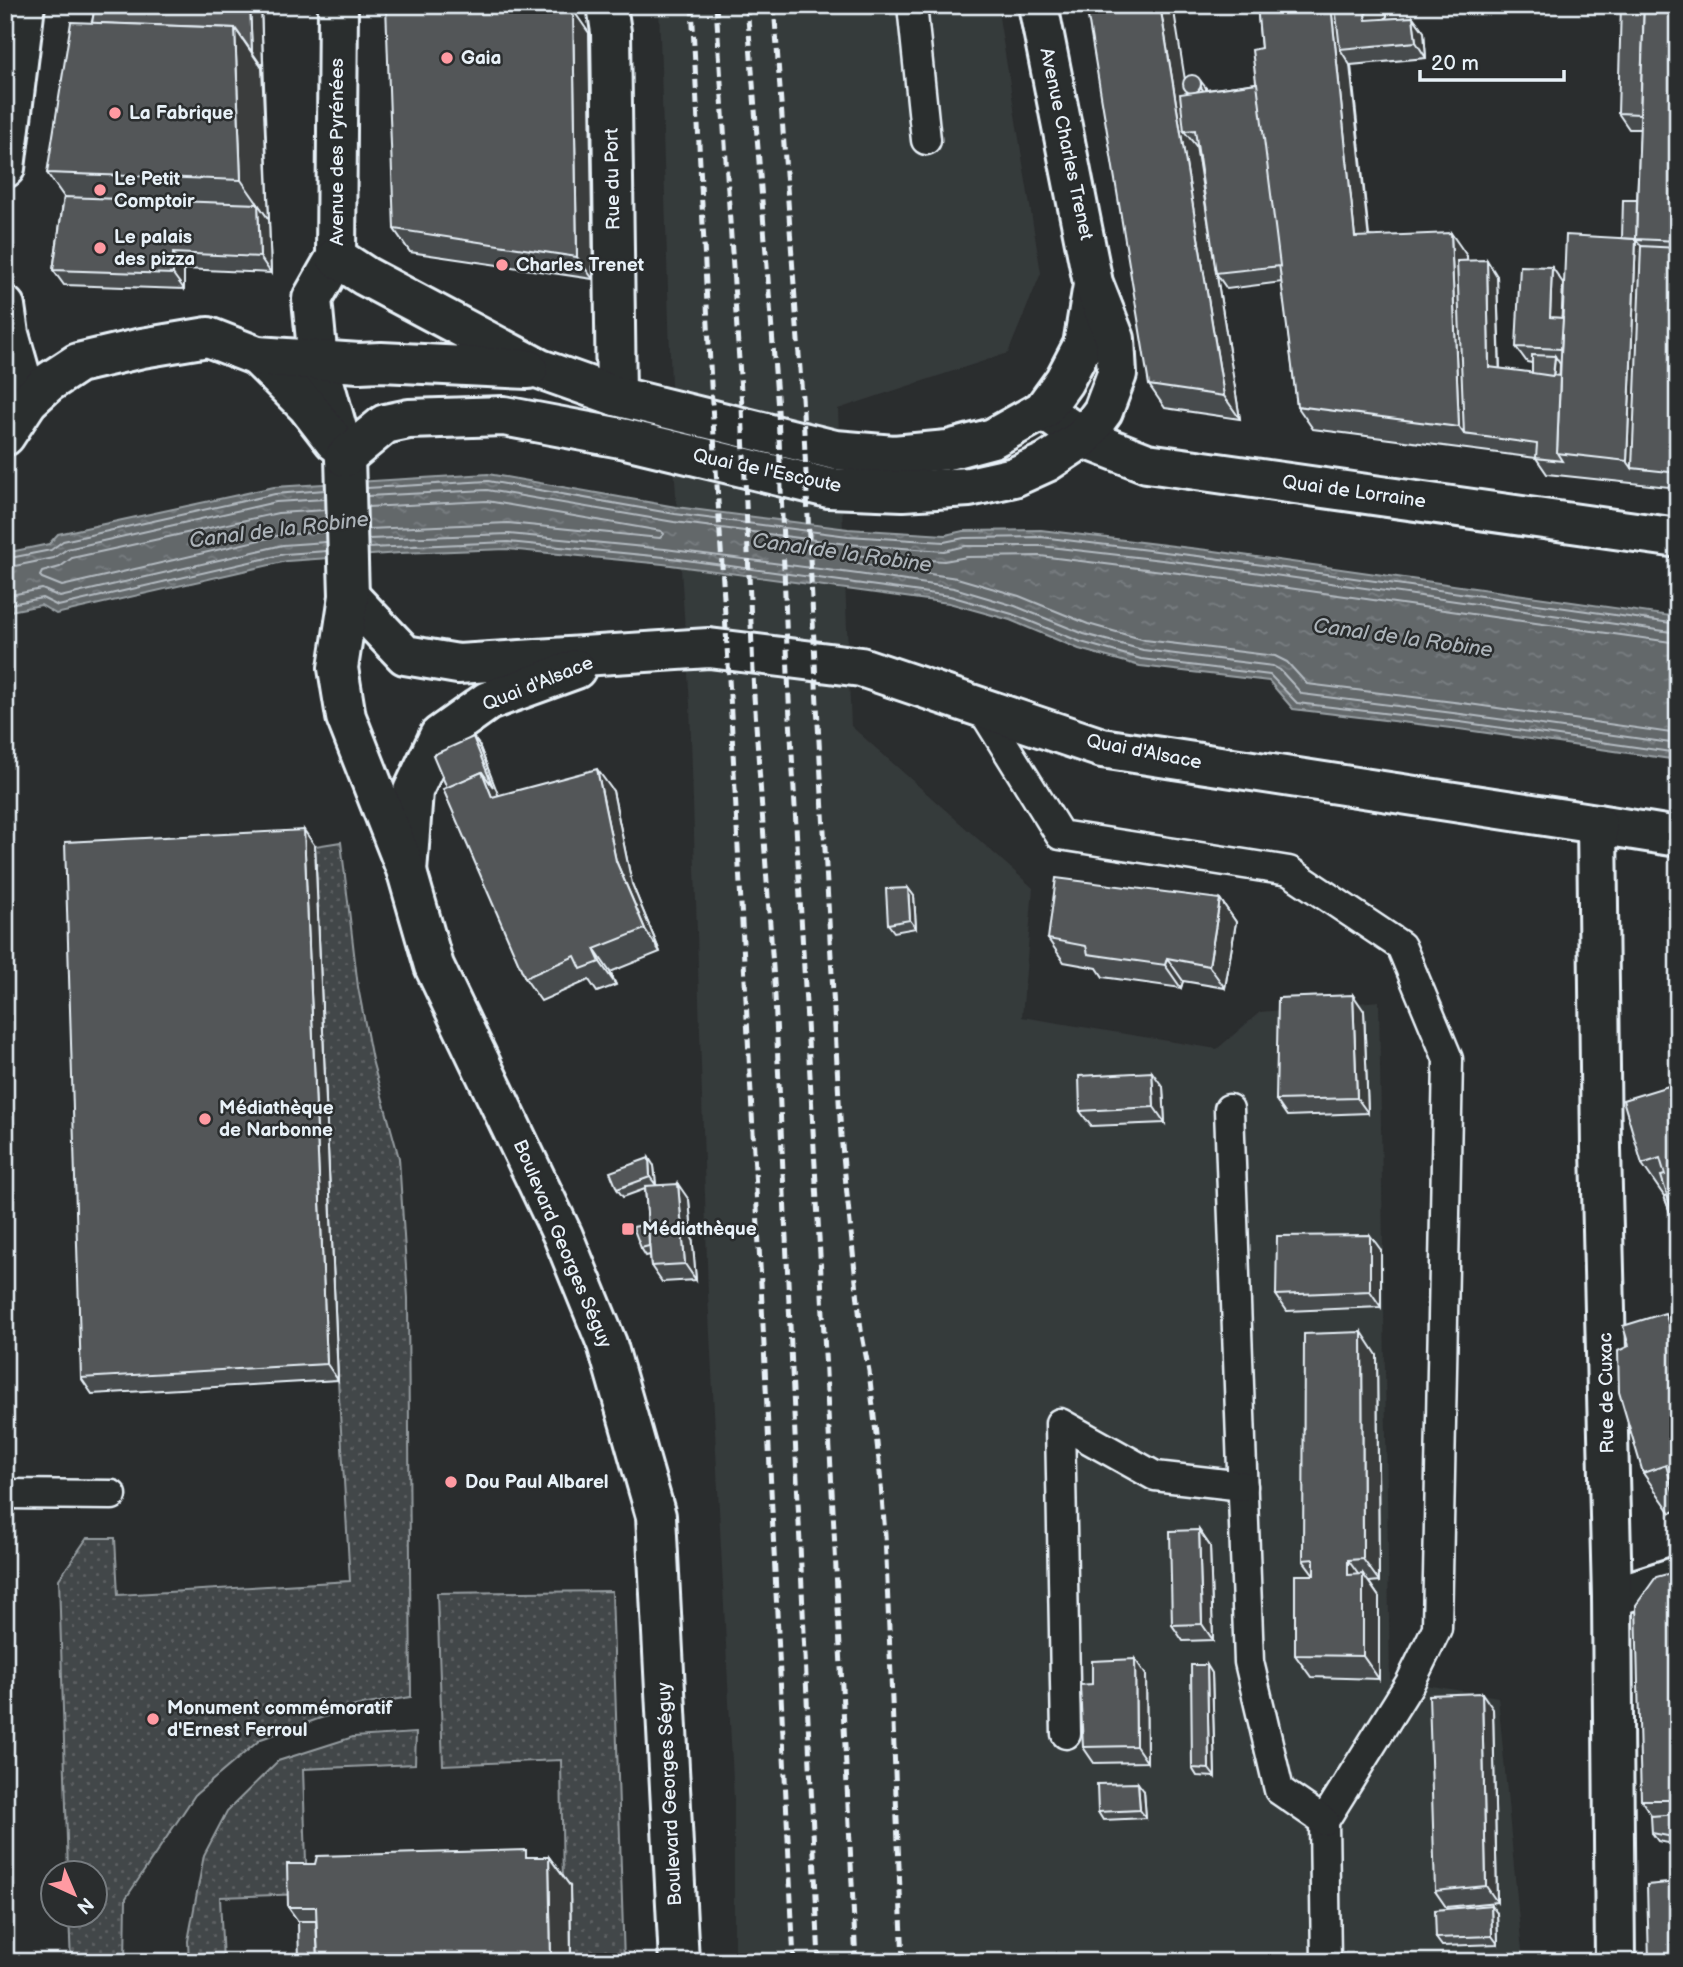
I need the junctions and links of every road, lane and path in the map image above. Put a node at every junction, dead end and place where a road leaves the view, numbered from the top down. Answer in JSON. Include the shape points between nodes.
{"nodes":[{"id":1,"x":25,"y":5,"type":"edge"},
{"id":2,"x":338,"y":5,"type":"edge"},
{"id":3,"x":607,"y":5,"type":"edge"},
{"id":4,"x":912,"y":5,"type":"edge"},
{"id":5,"x":1038,"y":5,"type":"edge"},
{"id":6,"x":926,"y":140,"type":"dead end"},
{"id":7,"x":5,"y":168,"type":"edge"},
{"id":8,"x":337,"y":257,"type":"junction"},
{"id":9,"x":1093,"y":283,"type":"junction"},
{"id":10,"x":5,"y":306,"type":"edge"},
{"id":11,"x":257,"y":356,"type":"junction"},
{"id":12,"x":318,"y":361,"type":"junction"},
{"id":13,"x":540,"y":369,"type":"junction"},
{"id":14,"x":616,"y":396,"type":"junction"},
{"id":15,"x":1043,"y":410,"type":"junction"},
{"id":16,"x":16,"y":411,"type":"edge"},
{"id":17,"x":5,"y":436,"type":"edge"},
{"id":18,"x":1083,"y":438,"type":"junction"},
{"id":19,"x":345,"y":457,"type":"junction"},
{"id":20,"x":1678,"y":538,"type":"edge"},
{"id":21,"x":349,"y":596,"type":"junction"},
{"id":22,"x":618,"y":653,"type":"junction"},
{"id":23,"x":980,"y":706,"type":"junction"},
{"id":24,"x":1597,"y":824,"type":"junction"},
{"id":25,"x":1678,"y":837,"type":"edge"},
{"id":26,"x":407,"y":872,"type":"junction"},
{"id":27,"x":1229,"y":1109,"type":"dead end"},
{"id":28,"x":1243,"y":1486,"type":"junction"},
{"id":29,"x":5,"y":1494,"type":"edge"},
{"id":30,"x":113,"y":1495,"type":"dead end"},
{"id":31,"x":1678,"y":1576,"type":"edge"},
{"id":32,"x":1612,"y":1609,"type":"junction"},
{"id":33,"x":1066,"y":1734,"type":"dead end"},
{"id":34,"x":1324,"y":1821,"type":"junction"},
{"id":35,"x":679,"y":1962,"type":"edge"},
{"id":36,"x":1326,"y":1962,"type":"edge"},
{"id":37,"x":1615,"y":1962,"type":"edge"}],
"edges":[{"from":1,"to":7,"type":"main road"},
{"from":2,"to":8,"type":"main road","name":"Avenue des Pyrénées"},
{"from":3,"to":14,"type":"main road","name":"Rue du Port"},
{"from":4,"to":6,"type":"lane"},
{"from":5,"to":9,"type":"main road","name":"Avenue Charles Trenet"},
{"from":8,"to":12,"type":"main road","name":"Avenue des Pyrénées","via":[[312,299]]},
{"from":8,"to":13,"type":"main road","name":"Quai de l'Escoute"},
{"from":9,"to":15,"type":"main road","name":"Quai de l'Escoute","via":[[1083,345]]},
{"from":9,"to":18,"type":"main road","name":"Quai de l'Escoute","via":[[1115,339],[1117,374],[1103,411]]},
{"from":10,"to":16,"type":"main road"},
{"from":11,"to":12,"type":"main road","name":"Quai de l'Escoute"},
{"from":11,"to":16,"type":"main road","name":"Quai de l'Escoute","via":[[208,337],[142,348],[78,363]]},
{"from":11,"to":19,"type":"main road","name":"Quai de l'Escoute","via":[[307,406]]},
{"from":12,"to":13,"type":"main road","name":"Quai de l'Escoute"},
{"from":12,"to":19,"type":"main road","name":"Avenue des Pyrénées"},
{"from":13,"to":14,"type":"main road","name":"Quai de l'Escoute"},
{"from":14,"to":15,"type":"main road","name":"Quai de l'Escoute","via":[[835,450],[894,455],[948,450],[993,438]]},
{"from":15,"to":18,"type":"main road","name":"Quai de Lorraine"},
{"from":16,"to":17,"type":"main road","name":"Quai de l'Escoute"},
{"from":18,"to":19,"type":"main road","name":"Quai de l'Escoute","via":[[1014,477],[969,487],[903,491],[829,488],[626,439],[504,416],[385,424]]},
{"from":18,"to":20,"type":"main road","name":"Quai de Lorraine","via":[[1147,463]]},
{"from":19,"to":21,"type":"main road","name":"Avenue des Pyrénées"},
{"from":21,"to":22,"type":"main road","name":"Quai d'Alsace","via":[[405,655],[458,664]]},
{"from":21,"to":26,"type":"main road","name":"Boulevard Georges Séguy","via":[[338,668],[346,717]]},
{"from":22,"to":23,"type":"main road","name":"Quai d'Alsace","via":[[709,648],[861,667]]},
{"from":22,"to":26,"type":"main road","name":"Quai d'Alsace","via":[[488,701],[439,736],[414,791]]},
{"from":23,"to":24,"type":"main road","name":"Quai d'Alsace","via":[[1102,748]]},
{"from":23,"to":34,"type":"lane","via":[[1060,835],[1289,871],[1401,946],[1447,1059],[1437,1628],[1410,1683]]},
{"from":24,"to":25,"type":"main road","name":"Quai d'Alsace"},
{"from":24,"to":32,"type":"main road","name":"Rue de Cuxac"},
{"from":26,"to":35,"type":"main road","name":"Boulevard Georges Séguy","via":[[434,966],[563,1237],[607,1344],[656,1516]]},
{"from":27,"to":28,"type":"lane"},
{"from":28,"to":33,"type":"lane","via":[[1155,1476],[1060,1423]]},
{"from":28,"to":34,"type":"lane","via":[[1248,1662],[1279,1790]]},
{"from":29,"to":30,"type":"lane"},
{"from":31,"to":32,"type":"main road"},
{"from":32,"to":37,"type":"main road","name":"Rue de Cuxac"},
{"from":34,"to":36,"type":"lane"}]}
